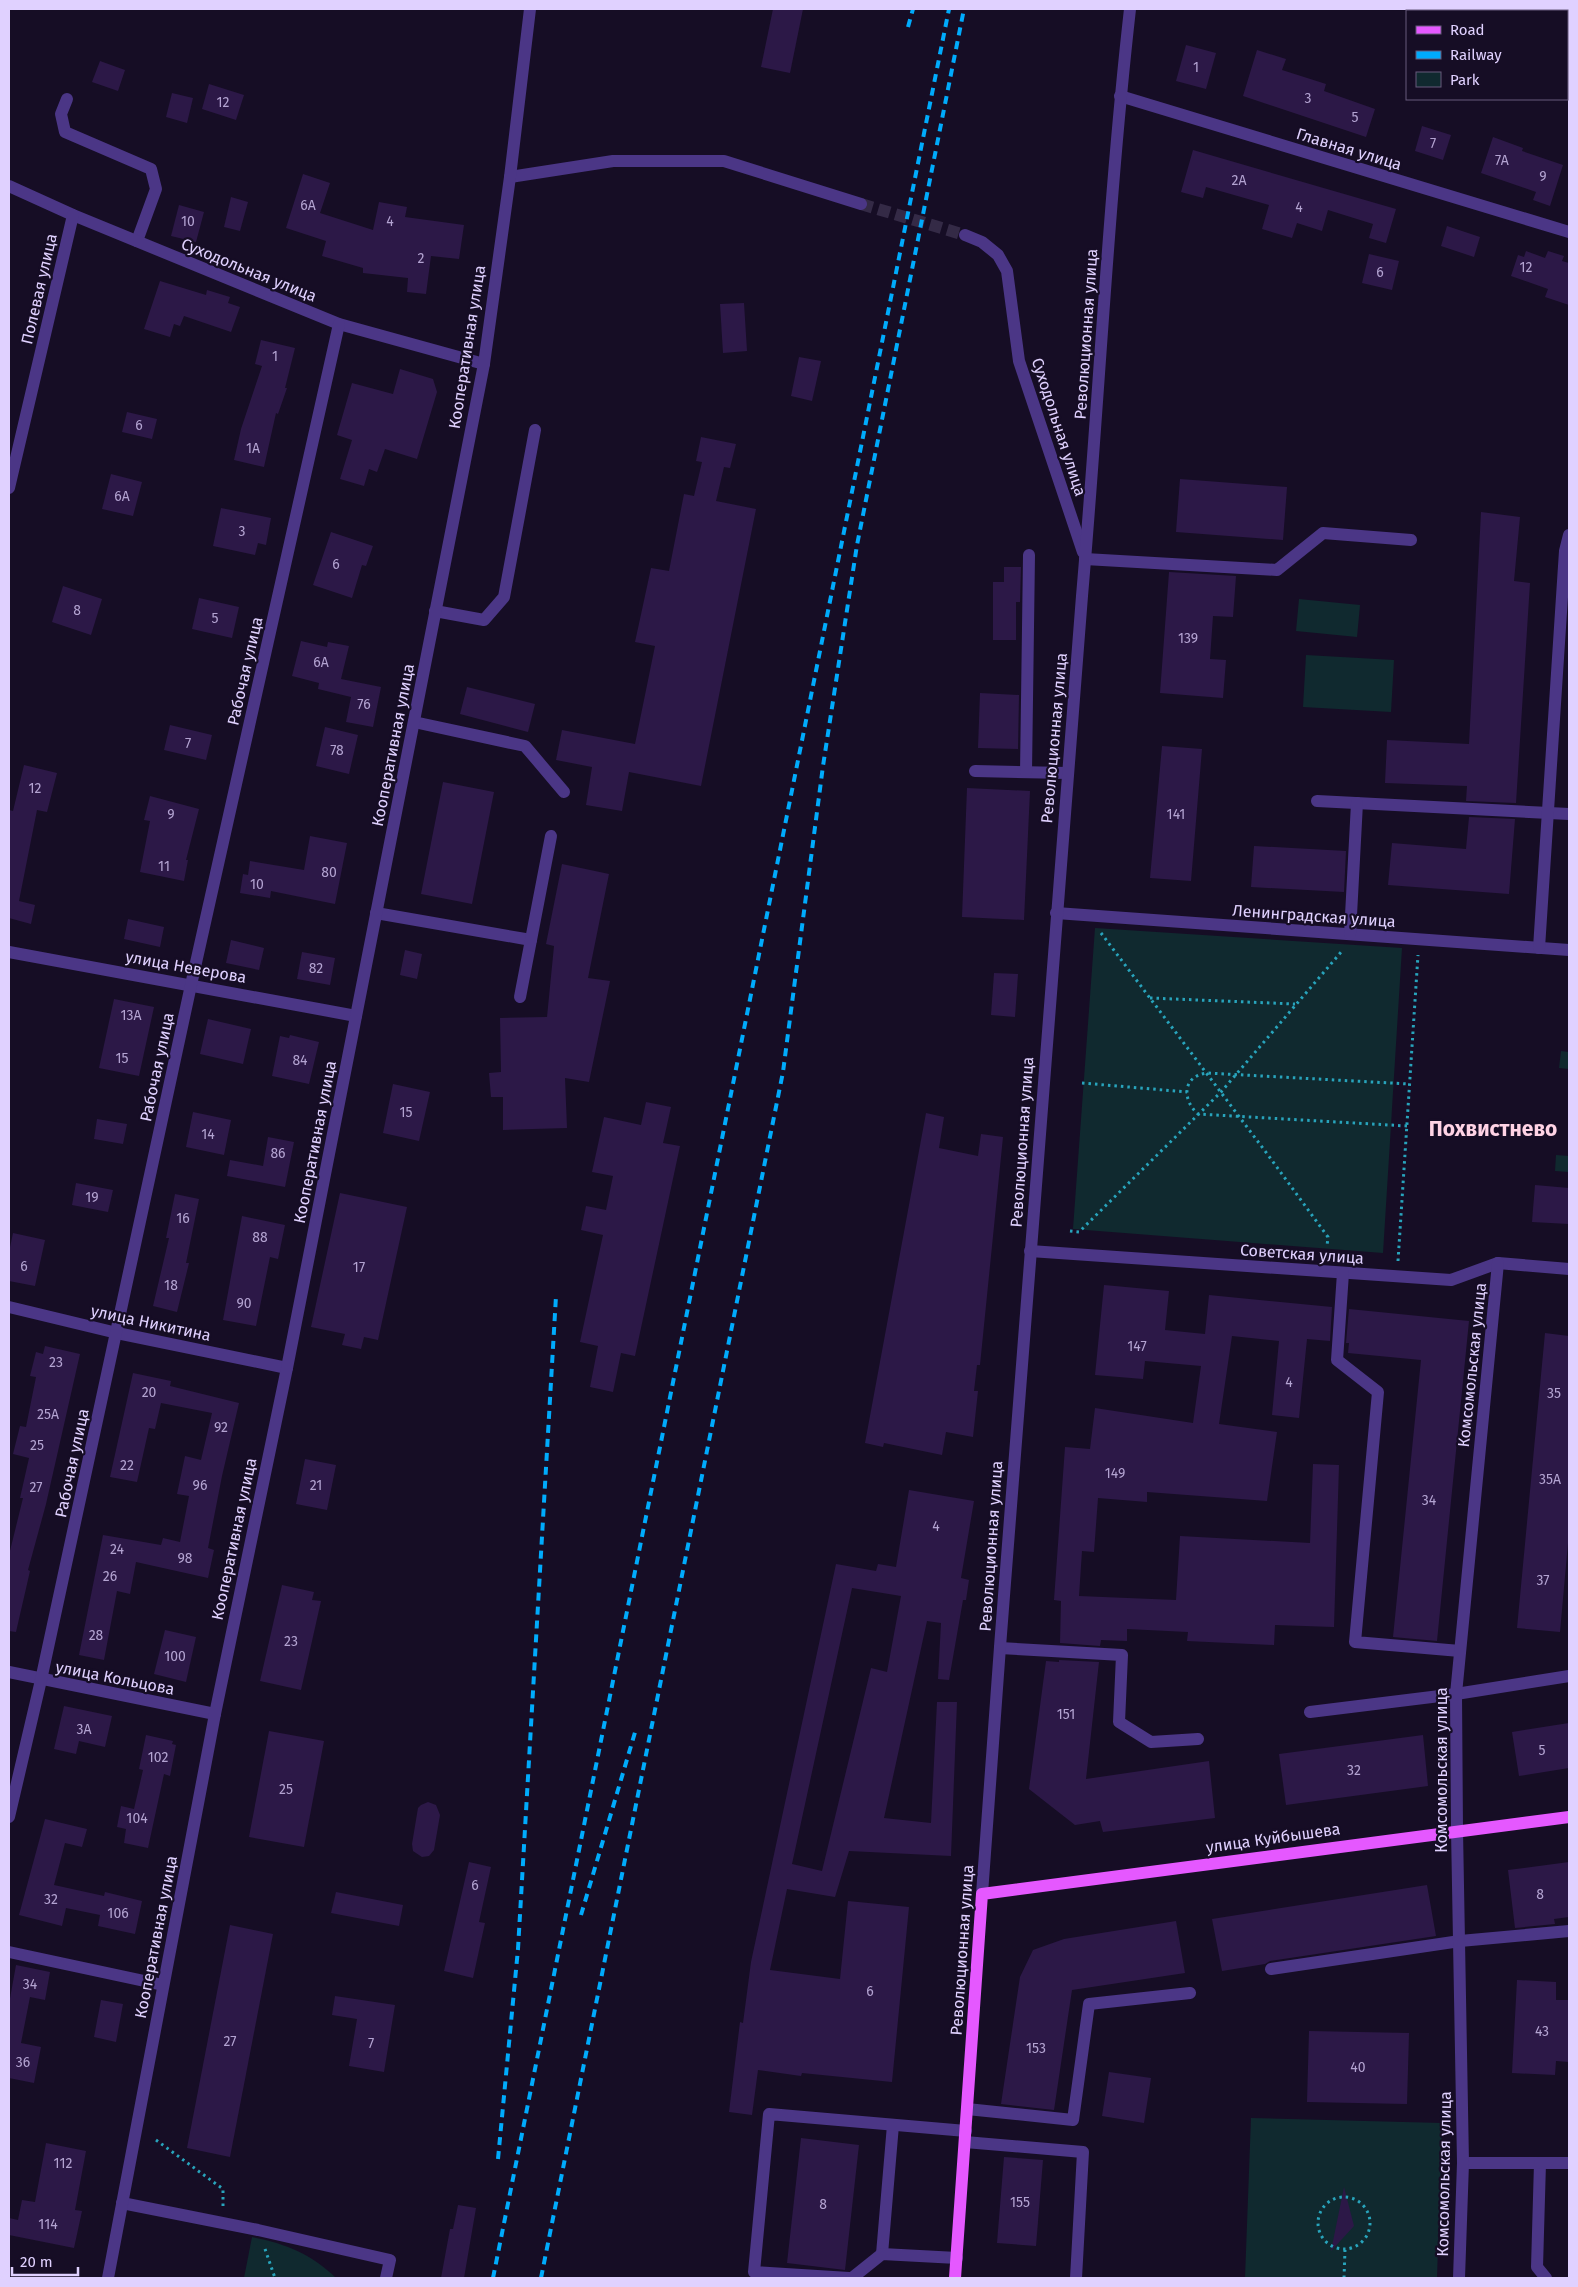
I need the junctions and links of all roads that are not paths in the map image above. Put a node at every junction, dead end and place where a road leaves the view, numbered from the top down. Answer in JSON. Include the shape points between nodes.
{"nodes":[{"id":1,"x":530,"y":9,"type":"edge"},
{"id":2,"x":1130,"y":9,"type":"edge"},
{"id":3,"x":1120,"y":96,"type":"junction"},
{"id":4,"x":68,"y":99,"type":"dead end"},
{"id":5,"x":510,"y":177,"type":"junction"},
{"id":6,"x":9,"y":186,"type":"edge"},
{"id":7,"x":861,"y":204,"type":"tunnel mouth"},
{"id":8,"x":73,"y":215,"type":"junction"},
{"id":9,"x":1569,"y":232,"type":"edge"},
{"id":10,"x":964,"y":235,"type":"tunnel mouth"},
{"id":11,"x":137,"y":241,"type":"junction"},
{"id":12,"x":339,"y":324,"type":"junction"},
{"id":13,"x":484,"y":364,"type":"junction"},
{"id":14,"x":536,"y":430,"type":"dead end"},
{"id":15,"x":9,"y":488,"type":"edge"},
{"id":16,"x":1569,"y":535,"type":"edge"},
{"id":17,"x":1411,"y":540,"type":"dead end"},
{"id":18,"x":1029,"y":555,"type":"dead end"},
{"id":19,"x":1086,"y":559,"type":"junction"},
{"id":20,"x":436,"y":611,"type":"junction"},
{"id":21,"x":1563,"y":660,"type":"edge"},
{"id":22,"x":414,"y":722,"type":"junction"},
{"id":23,"x":975,"y":772,"type":"dead end"},
{"id":24,"x":1026,"y":772,"type":"junction"},
{"id":25,"x":1068,"y":773,"type":"junction"},
{"id":26,"x":564,"y":792,"type":"dead end"},
{"id":27,"x":1317,"y":801,"type":"dead end"},
{"id":28,"x":1357,"y":803,"type":"junction"},
{"id":29,"x":1549,"y":813,"type":"junction"},
{"id":30,"x":1569,"y":814,"type":"edge"},
{"id":31,"x":551,"y":836,"type":"dead end"},
{"id":32,"x":376,"y":913,"type":"junction"},
{"id":33,"x":1056,"y":913,"type":"junction"},
{"id":34,"x":1353,"y":935,"type":"junction"},
{"id":35,"x":531,"y":940,"type":"junction"},
{"id":36,"x":1540,"y":948,"type":"junction"},
{"id":37,"x":1569,"y":950,"type":"edge"},
{"id":38,"x":9,"y":952,"type":"edge"},
{"id":39,"x":191,"y":985,"type":"junction"},
{"id":40,"x":520,"y":997,"type":"dead end"},
{"id":41,"x":356,"y":1016,"type":"junction"},
{"id":42,"x":1030,"y":1251,"type":"junction"},
{"id":43,"x":1498,"y":1263,"type":"junction"},
{"id":44,"x":1569,"y":1269,"type":"edge"},
{"id":45,"x":1343,"y":1273,"type":"junction"},
{"id":46,"x":9,"y":1307,"type":"edge"},
{"id":47,"x":117,"y":1333,"type":"junction"},
{"id":48,"x":286,"y":1368,"type":"junction"},
{"id":49,"x":1000,"y":1648,"type":"junction"},
{"id":50,"x":1460,"y":1651,"type":"junction"},
{"id":51,"x":9,"y":1672,"type":"edge"},
{"id":52,"x":1569,"y":1676,"type":"edge"},
{"id":53,"x":41,"y":1680,"type":"junction"},
{"id":54,"x":1456,"y":1694,"type":"junction"},
{"id":55,"x":1310,"y":1712,"type":"dead end"},
{"id":56,"x":214,"y":1714,"type":"junction"},
{"id":57,"x":1198,"y":1739,"type":"dead end"},
{"id":58,"x":9,"y":1817,"type":"edge"},
{"id":59,"x":1569,"y":1817,"type":"edge"},
{"id":60,"x":1457,"y":1830,"type":"junction"},
{"id":61,"x":982,"y":1894,"type":"junction"},
{"id":62,"x":1569,"y":1931,"type":"edge"},
{"id":63,"x":1460,"y":1941,"type":"junction"},
{"id":64,"x":9,"y":1952,"type":"edge"},
{"id":65,"x":1271,"y":1969,"type":"dead end"},
{"id":66,"x":163,"y":1986,"type":"junction"},
{"id":67,"x":1190,"y":1993,"type":"dead end"},
{"id":68,"x":967,"y":2109,"type":"junction"},
{"id":69,"x":893,"y":2125,"type":"junction"},
{"id":70,"x":965,"y":2137,"type":"junction"},
{"id":71,"x":1463,"y":2163,"type":"junction"},
{"id":72,"x":1540,"y":2163,"type":"junction"},
{"id":73,"x":1569,"y":2163,"type":"edge"},
{"id":74,"x":122,"y":2203,"type":"junction"},
{"id":75,"x":882,"y":2254,"type":"junction"},
{"id":76,"x":956,"y":2258,"type":"junction"},
{"id":77,"x":753,"y":2275,"type":"edge"},
{"id":78,"x":108,"y":2278,"type":"edge"},
{"id":79,"x":386,"y":2278,"type":"edge"},
{"id":80,"x":851,"y":2278,"type":"edge"},
{"id":81,"x":955,"y":2278,"type":"edge"},
{"id":82,"x":1076,"y":2278,"type":"edge"},
{"id":83,"x":1459,"y":2278,"type":"edge"},
{"id":84,"x":1546,"y":2278,"type":"edge"}],
"edges":[{"from":1,"to":5,"type":"street","name":"Кооперативная улица"},
{"from":2,"to":3,"type":"street","name":"Революционная улица"},
{"from":3,"to":9,"type":"street","name":"Главная улица"},
{"from":3,"to":19,"type":"street","name":"Революционная улица"},
{"from":4,"to":11,"type":"street","via":[[61,114],[65,132],[151,169],[156,189]]},
{"from":5,"to":7,"type":"street","via":[[614,161],[724,161]]},
{"from":5,"to":13,"type":"street","name":"Кооперативная улица"},
{"from":6,"to":8,"type":"street","name":"Суходольная улица"},
{"from":8,"to":11,"type":"street","name":"Суходольная улица"},
{"from":8,"to":15,"type":"street","name":"Полевая улица"},
{"from":10,"to":19,"type":"street","name":"Суходольная улица","via":[[982,242],[998,255],[1007,271],[1019,361]]},
{"from":11,"to":12,"type":"street","name":"Суходольная улица"},
{"from":12,"to":13,"type":"street","name":"Суходольная улица"},
{"from":12,"to":39,"type":"street","name":"Рабочая улица"},
{"from":13,"to":20,"type":"street","name":"Кооперативная улица"},
{"from":14,"to":20,"type":"street","via":[[504,596],[484,620]]},
{"from":16,"to":21,"type":"street","via":[[1565,551]]},
{"from":17,"to":19,"type":"street","via":[[1323,533],[1277,570]]},
{"from":18,"to":24,"type":"street"},
{"from":19,"to":25,"type":"street","name":"Революционная улица"},
{"from":20,"to":22,"type":"street","name":"Кооперативная улица"},
{"from":21,"to":29,"type":"street"},
{"from":22,"to":26,"type":"street","via":[[525,746]]},
{"from":22,"to":32,"type":"street","name":"Кооперативная улица"},
{"from":23,"to":24,"type":"street"},
{"from":24,"to":25,"type":"street"},
{"from":25,"to":33,"type":"street","name":"Революционная улица"},
{"from":27,"to":28,"type":"street"},
{"from":28,"to":29,"type":"street"},
{"from":28,"to":34,"type":"street"},
{"from":29,"to":30,"type":"street"},
{"from":29,"to":36,"type":"street"},
{"from":31,"to":35,"type":"street"},
{"from":32,"to":35,"type":"street"},
{"from":32,"to":41,"type":"street","name":"Кооперативная улица"},
{"from":33,"to":34,"type":"street","name":"Ленинградская улица"},
{"from":33,"to":42,"type":"street","name":"Революционная улица"},
{"from":34,"to":36,"type":"street","name":"Ленинградская улица"},
{"from":35,"to":40,"type":"street"},
{"from":36,"to":37,"type":"street","name":"Ленинградская улица"},
{"from":38,"to":39,"type":"street","name":"улица Неверова"},
{"from":39,"to":41,"type":"street","name":"улица Неверова"},
{"from":39,"to":47,"type":"street","name":"Рабочая улица"},
{"from":41,"to":48,"type":"street","name":"Кооперативная улица"},
{"from":42,"to":45,"type":"street","name":"Советская улица"},
{"from":42,"to":49,"type":"street","name":"Революционная улица"},
{"from":43,"to":44,"type":"street","name":"Советская улица"},
{"from":43,"to":45,"type":"street","name":"Советская улица","via":[[1451,1280]]},
{"from":43,"to":50,"type":"street","name":"Комсомольская улица"},
{"from":45,"to":50,"type":"street","via":[[1336,1360],[1378,1392],[1356,1642]]},
{"from":46,"to":47,"type":"street","name":"улица Никитина"},
{"from":47,"to":48,"type":"street","name":"улица Никитина"},
{"from":47,"to":53,"type":"street","name":"Рабочая улица"},
{"from":48,"to":56,"type":"street","name":"Кооперативная улица"},
{"from":49,"to":57,"type":"street","via":[[1122,1654],[1119,1722],[1151,1742]]},
{"from":49,"to":61,"type":"street","name":"Революционная улица"},
{"from":50,"to":54,"type":"street","name":"Комсомольская улица"},
{"from":51,"to":53,"type":"street","name":"улица Кольцова"},
{"from":52,"to":54,"type":"street"},
{"from":53,"to":56,"type":"street","name":"улица Кольцова"},
{"from":53,"to":58,"type":"street","name":"Рабочая улица"},
{"from":54,"to":55,"type":"street"},
{"from":54,"to":60,"type":"street","name":"Комсомольская улица"},
{"from":56,"to":66,"type":"street","name":"Кооперативная улица"},
{"from":59,"to":60,"type":"main road","name":"улица Куйбышева"},
{"from":60,"to":61,"type":"main road","name":"улица Куйбышева"},
{"from":60,"to":63,"type":"street","name":"Комсомольская улица"},
{"from":61,"to":68,"type":"main road","name":"Революционная улица"},
{"from":62,"to":63,"type":"street"},
{"from":63,"to":65,"type":"street"},
{"from":63,"to":71,"type":"street","name":"Комсомольская улица"},
{"from":64,"to":66,"type":"street"},
{"from":66,"to":74,"type":"street","name":"Кооперативная улица"},
{"from":67,"to":68,"type":"street","via":[[1090,2004],[1073,2120]]},
{"from":68,"to":70,"type":"main road","name":"Революционная улица"},
{"from":69,"to":70,"type":"street"},
{"from":69,"to":75,"type":"street"},
{"from":69,"to":77,"type":"street","via":[[769,2114]]},
{"from":70,"to":76,"type":"main road","name":"Революционная улица"},
{"from":70,"to":82,"type":"street","via":[[1083,2152]]},
{"from":71,"to":72,"type":"street"},
{"from":71,"to":83,"type":"street","name":"Комсомольская улица"},
{"from":72,"to":73,"type":"street"},
{"from":72,"to":84,"type":"street","via":[[1537,2267]]},
{"from":74,"to":78,"type":"street","name":"Кооперативная улица"},
{"from":74,"to":79,"type":"street","via":[[390,2260]]},
{"from":75,"to":76,"type":"street"},
{"from":75,"to":80,"type":"street"},
{"from":76,"to":81,"type":"main road","name":"Революционная улица"},
{"from":77,"to":80,"type":"street"}]}
